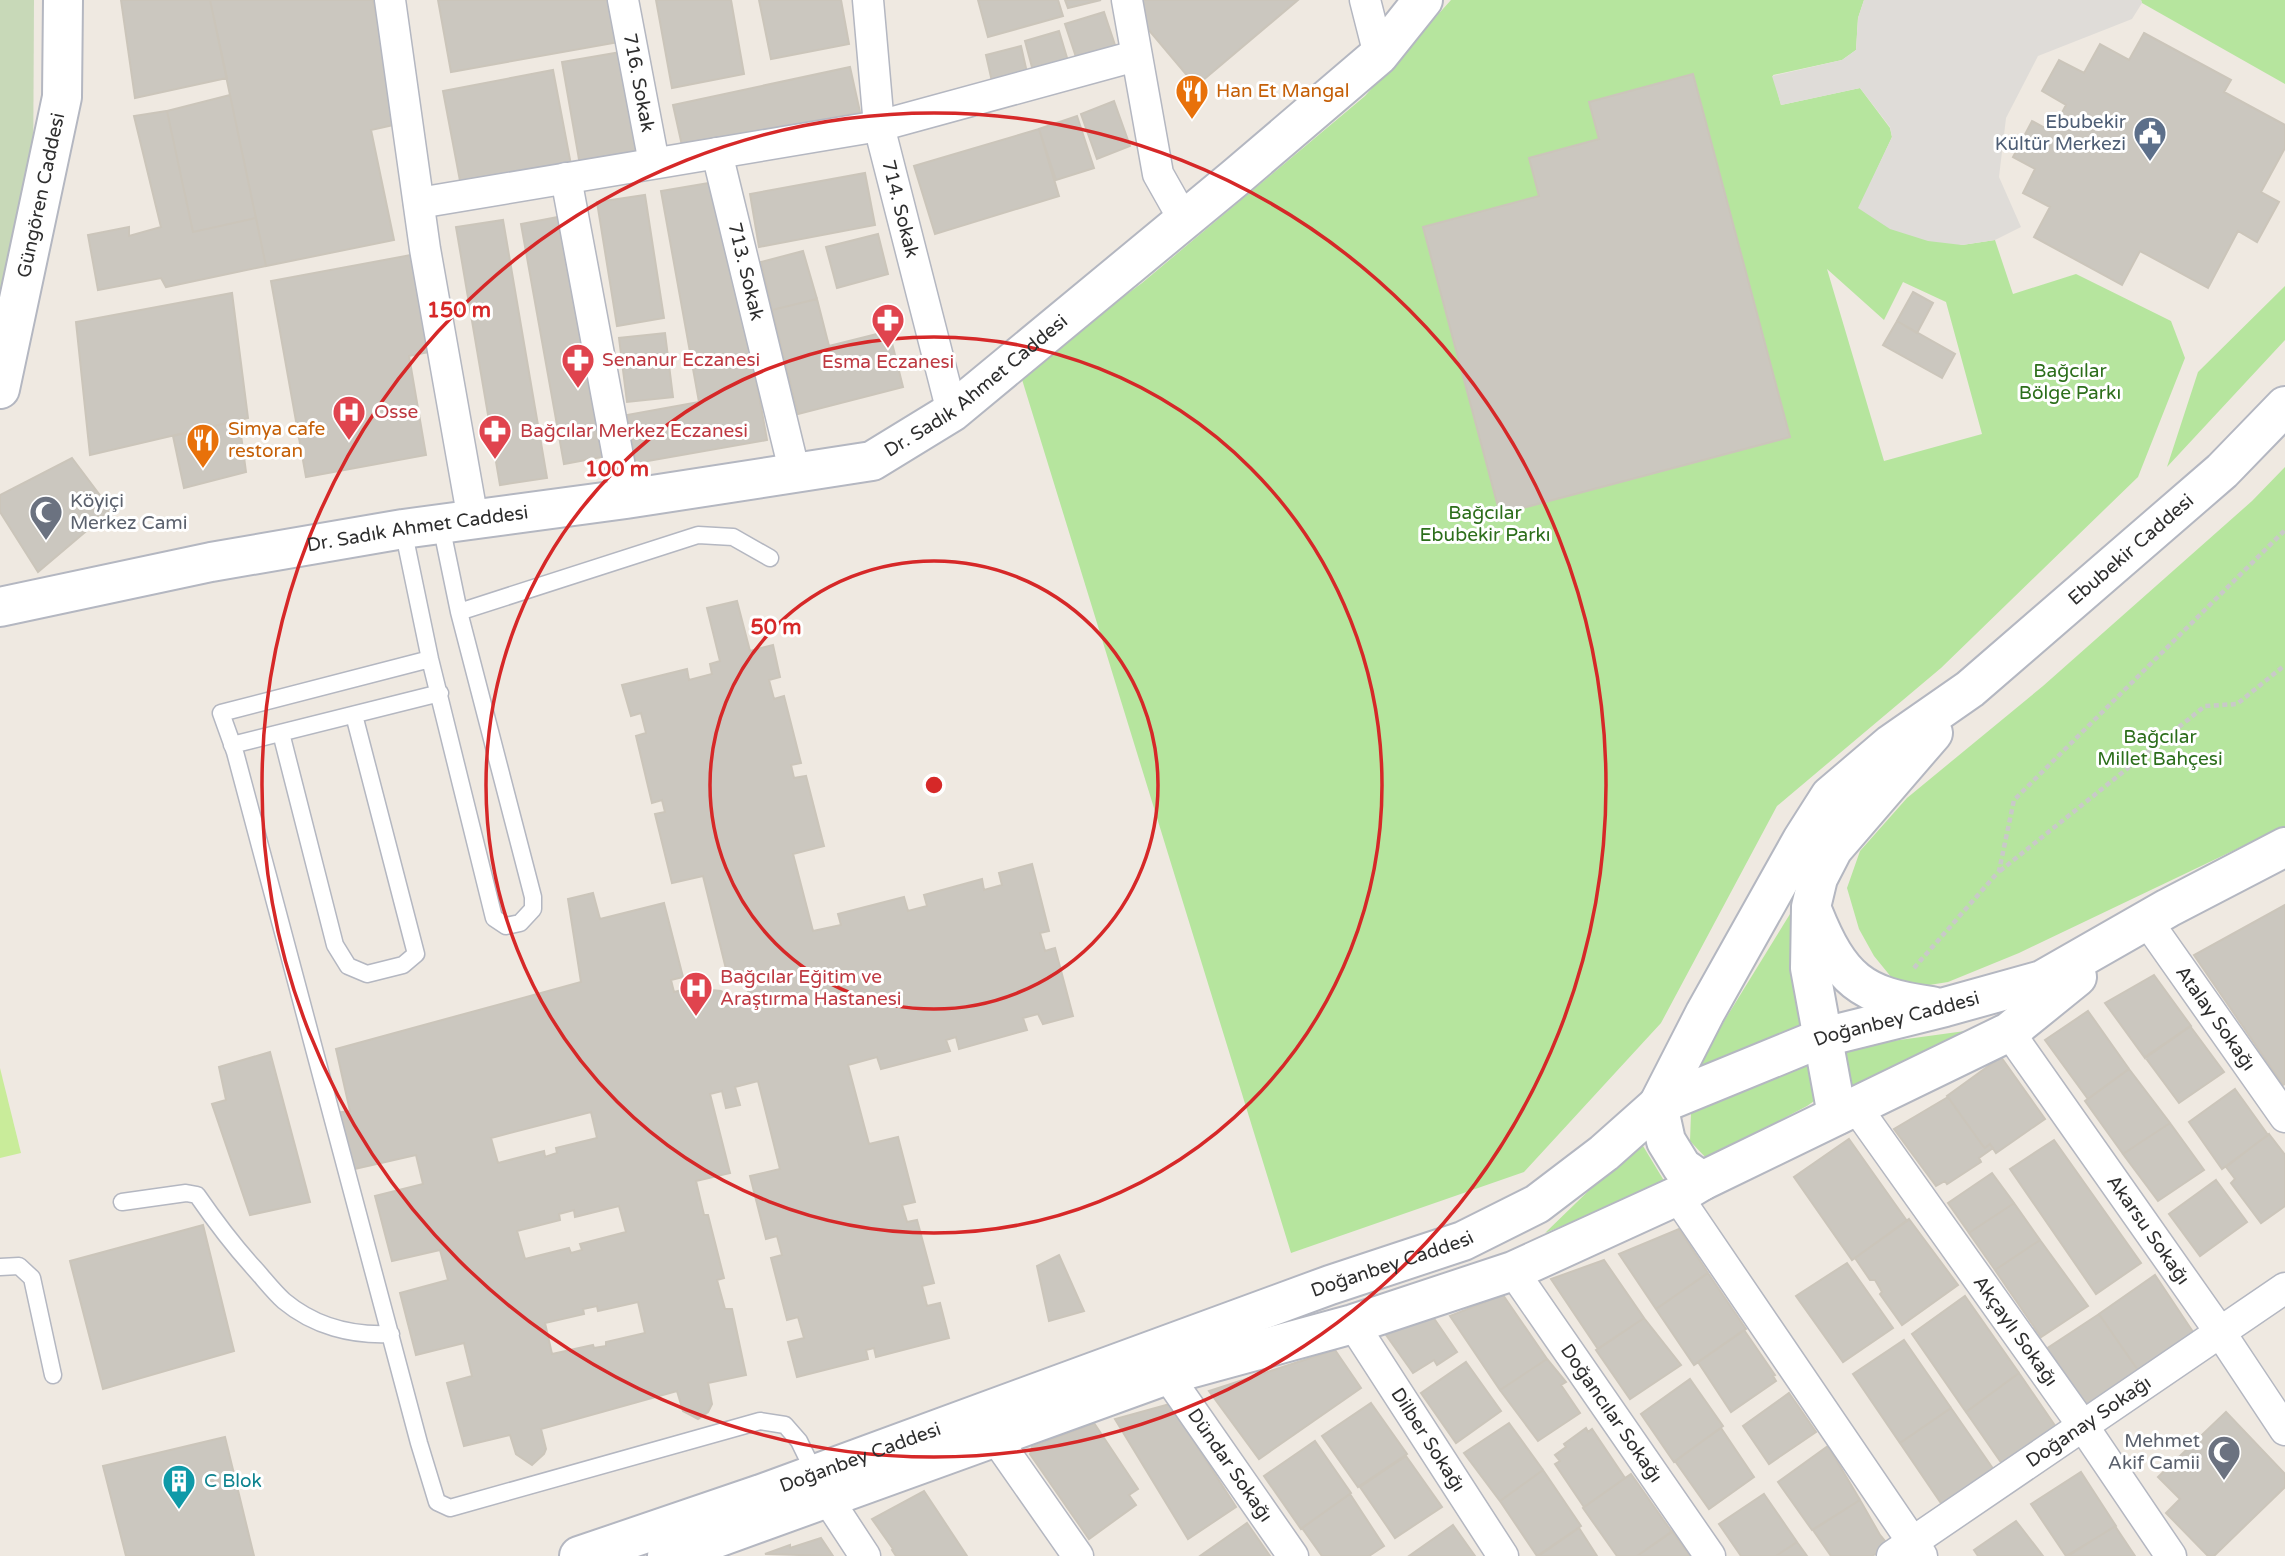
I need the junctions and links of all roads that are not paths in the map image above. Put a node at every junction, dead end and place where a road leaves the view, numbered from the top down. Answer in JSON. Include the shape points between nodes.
{"nodes":[{"id":1,"x":63,"y":0,"type":"edge"},
{"id":2,"x":390,"y":0,"type":"edge"},
{"id":3,"x":623,"y":0,"type":"edge"},
{"id":4,"x":868,"y":0,"type":"edge"},
{"id":5,"x":1127,"y":0,"type":"edge"},
{"id":6,"x":1365,"y":0,"type":"edge"},
{"id":7,"x":1423,"y":0,"type":"edge"},
{"id":8,"x":1379,"y":55,"type":"junction"},
{"id":9,"x":1128,"y":58,"type":"dead end"},
{"id":10,"x":879,"y":126,"type":"junction"},
{"id":11,"x":717,"y":153,"type":"junction"},
{"id":12,"x":654,"y":163,"type":"junction"},
{"id":13,"x":566,"y":178,"type":"junction"},
{"id":14,"x":419,"y":203,"type":"junction"},
{"id":15,"x":1184,"y":220,"type":"junction"},
{"id":16,"x":0,"y":389,"type":"edge"},
{"id":17,"x":2285,"y":406,"type":"edge"},
{"id":18,"x":952,"y":412,"type":"junction"},
{"id":19,"x":795,"y":474,"type":"junction"},
{"id":20,"x":625,"y":499,"type":"junction"},
{"id":21,"x":457,"y":522,"type":"junction"},
{"id":22,"x":404,"y":529,"type":"junction"},
{"id":23,"x":770,"y":558,"type":"dead end"},
{"id":24,"x":4,"y":600,"type":"edge"},
{"id":25,"x":458,"y":612,"type":"junction"},
{"id":26,"x":430,"y":659,"type":"junction"},
{"id":27,"x":1970,"y":689,"type":"junction"},
{"id":28,"x":440,"y":693,"type":"junction"},
{"id":29,"x":354,"y":715,"type":"junction"},
{"id":30,"x":281,"y":733,"type":"junction"},
{"id":31,"x":232,"y":745,"type":"junction"},
{"id":32,"x":2285,"y":847,"type":"edge"},
{"id":33,"x":1811,"y":907,"type":"junction"},
{"id":34,"x":2157,"y":914,"type":"junction"},
{"id":35,"x":1945,"y":1007,"type":"junction"},
{"id":36,"x":2009,"y":1032,"type":"junction"},
{"id":37,"x":1824,"y":1037,"type":"junction"},
{"id":38,"x":1658,"y":1105,"type":"junction"},
{"id":39,"x":1847,"y":1111,"type":"junction"},
{"id":40,"x":2285,"y":1117,"type":"edge"},
{"id":41,"x":1690,"y":1188,"type":"junction"},
{"id":42,"x":122,"y":1202,"type":"dead end"},
{"id":43,"x":0,"y":1267,"type":"edge"},
{"id":44,"x":1513,"y":1271,"type":"junction"},
{"id":45,"x":2285,"y":1288,"type":"edge"},
{"id":46,"x":1353,"y":1324,"type":"junction"},
{"id":47,"x":2220,"y":1332,"type":"junction"},
{"id":48,"x":391,"y":1334,"type":"junction"},
{"id":49,"x":53,"y":1375,"type":"dead end"},
{"id":50,"x":1167,"y":1375,"type":"junction"},
{"id":51,"x":2083,"y":1426,"type":"junction"},
{"id":52,"x":2285,"y":1430,"type":"edge"},
{"id":53,"x":995,"y":1436,"type":"junction"},
{"id":54,"x":821,"y":1486,"type":"junction"},
{"id":55,"x":1909,"y":1551,"type":"edge"},
{"id":56,"x":579,"y":1556,"type":"edge"},
{"id":57,"x":667,"y":1556,"type":"edge"},
{"id":58,"x":865,"y":1556,"type":"edge"},
{"id":59,"x":1079,"y":1556,"type":"edge"},
{"id":60,"x":1293,"y":1556,"type":"edge"},
{"id":61,"x":1503,"y":1556,"type":"edge"},
{"id":62,"x":1710,"y":1556,"type":"edge"},
{"id":63,"x":2171,"y":1556,"type":"edge"}],
"edges":[{"from":1,"to":16,"type":"main road","name":"Güngören Caddesi","via":[[62,97]]},
{"from":2,"to":14,"type":"street"},
{"from":3,"to":12,"type":"street","name":"716. Sokak"},
{"from":4,"to":10,"type":"street","name":"714. Sokak"},
{"from":5,"to":15,"type":"street","via":[[1158,174]]},
{"from":6,"to":8,"type":"street"},
{"from":7,"to":8,"type":"main road","name":"Dr. Sadık Ahmet Caddesi"},
{"from":8,"to":15,"type":"main road","name":"Dr. Sadık Ahmet Caddesi"},
{"from":9,"to":10,"type":"street"},
{"from":10,"to":11,"type":"street"},
{"from":10,"to":18,"type":"street","name":"714. Sokak"},
{"from":11,"to":12,"type":"street"},
{"from":11,"to":19,"type":"street","name":"713. Sokak"},
{"from":12,"to":13,"type":"street"},
{"from":13,"to":14,"type":"street"},
{"from":13,"to":20,"type":"street"},
{"from":14,"to":21,"type":"street"},
{"from":15,"to":18,"type":"main road","name":"Dr. Sadık Ahmet Caddesi"},
{"from":17,"to":27,"type":"main road","name":"Ebubekir Caddesi","via":[[2222,471]]},
{"from":18,"to":19,"type":"main road","name":"Dr. Sadık Ahmet Caddesi","via":[[872,461]]},
{"from":19,"to":20,"type":"main road","name":"Dr. Sadık Ahmet Caddesi"},
{"from":20,"to":21,"type":"main road","name":"Dr. Sadık Ahmet Caddesi"},
{"from":21,"to":22,"type":"main road","name":"Dr. Sadık Ahmet Caddesi"},
{"from":21,"to":25,"type":"lane"},
{"from":22,"to":24,"type":"main road","name":"Dr. Sadık Ahmet Caddesi"},
{"from":22,"to":26,"type":"lane"},
{"from":23,"to":25,"type":"lane","via":[[733,537],[698,535]]},
{"from":25,"to":28,"type":"lane","via":[[533,897],[533,909],[520,923],[506,926],[494,918]]},
{"from":26,"to":28,"type":"lane"},
{"from":26,"to":31,"type":"lane","via":[[221,713]]},
{"from":27,"to":33,"type":"main road","via":[[1833,849],[1818,878]]},
{"from":27,"to":38,"type":"main road","via":[[1891,744],[1830,796],[1705,1013]]},
{"from":28,"to":29,"type":"lane"},
{"from":29,"to":30,"type":"lane"},
{"from":29,"to":30,"type":"lane","via":[[416,954],[403,965],[367,974],[348,965],[335,944]]},
{"from":30,"to":31,"type":"lane"},
{"from":31,"to":48,"type":"lane"},
{"from":32,"to":34,"type":"main road","name":"Doğanbey Caddesi"},
{"from":33,"to":35,"type":"main road","via":[[1842,969],[1869,990],[1899,1002]]},
{"from":33,"to":37,"type":"main road","via":[[1810,968]]},
{"from":34,"to":35,"type":"main road","name":"Doğanbey Caddesi","via":[[2042,980]]},
{"from":34,"to":36,"type":"main road","name":"Doğanbey Caddesi"},
{"from":34,"to":40,"type":"street","name":"Atalay Sokağı"},
{"from":35,"to":37,"type":"main road","name":"Doğanbey Caddesi"},
{"from":36,"to":39,"type":"main road","name":"Doğanbey Caddesi"},
{"from":36,"to":47,"type":"street","name":"Akarsu Sokağı"},
{"from":37,"to":38,"type":"main road","name":"Doğanbey Caddesi"},
{"from":37,"to":39,"type":"main road"},
{"from":38,"to":41,"type":"main road","via":[[1666,1141]]},
{"from":38,"to":54,"type":"main road","name":"Doğanbey Caddesi","via":[[1537,1204],[1464,1241],[1330,1285]]},
{"from":39,"to":41,"type":"main road","name":"Doğanbey Caddesi"},
{"from":39,"to":51,"type":"street","name":"Akçaylı Sokağı"},
{"from":41,"to":44,"type":"main road","name":"Doğanbey Caddesi"},
{"from":41,"to":55,"type":"street"},
{"from":42,"to":48,"type":"lane","via":[[186,1192],[197,1195],[224,1235],[283,1300],[330,1327],[368,1335]]},
{"from":43,"to":49,"type":"lane","via":[[19,1266],[32,1278]]},
{"from":44,"to":46,"type":"main road","name":"Doğanbey Caddesi"},
{"from":44,"to":62,"type":"street","name":"Doğancılar Sokağı"},
{"from":45,"to":47,"type":"street","name":"Doğanay Sokağı"},
{"from":46,"to":50,"type":"main road","name":"Doğanbey Caddesi"},
{"from":46,"to":61,"type":"street","name":"Dilber Sokağı"},
{"from":47,"to":51,"type":"street","name":"Doğanay Sokağı"},
{"from":47,"to":52,"type":"street","name":"Akarsu Sokağı"},
{"from":48,"to":54,"type":"lane","via":[[437,1502],[450,1508],[760,1422],[785,1425],[799,1441]]},
{"from":50,"to":53,"type":"main road","name":"Doğanbey Caddesi"},
{"from":50,"to":60,"type":"street","name":"Dündar Sokağı"},
{"from":51,"to":55,"type":"street","name":"Doğanay Sokağı"},
{"from":51,"to":63,"type":"street","name":"Akçaylı Sokağı"},
{"from":53,"to":54,"type":"main road","name":"Doğanbey Caddesi"},
{"from":53,"to":59,"type":"street"},
{"from":54,"to":56,"type":"main road","name":"Doğanbey Caddesi"},
{"from":54,"to":57,"type":"main road","name":"Doğanbey Caddesi"},
{"from":54,"to":58,"type":"street"}]}
